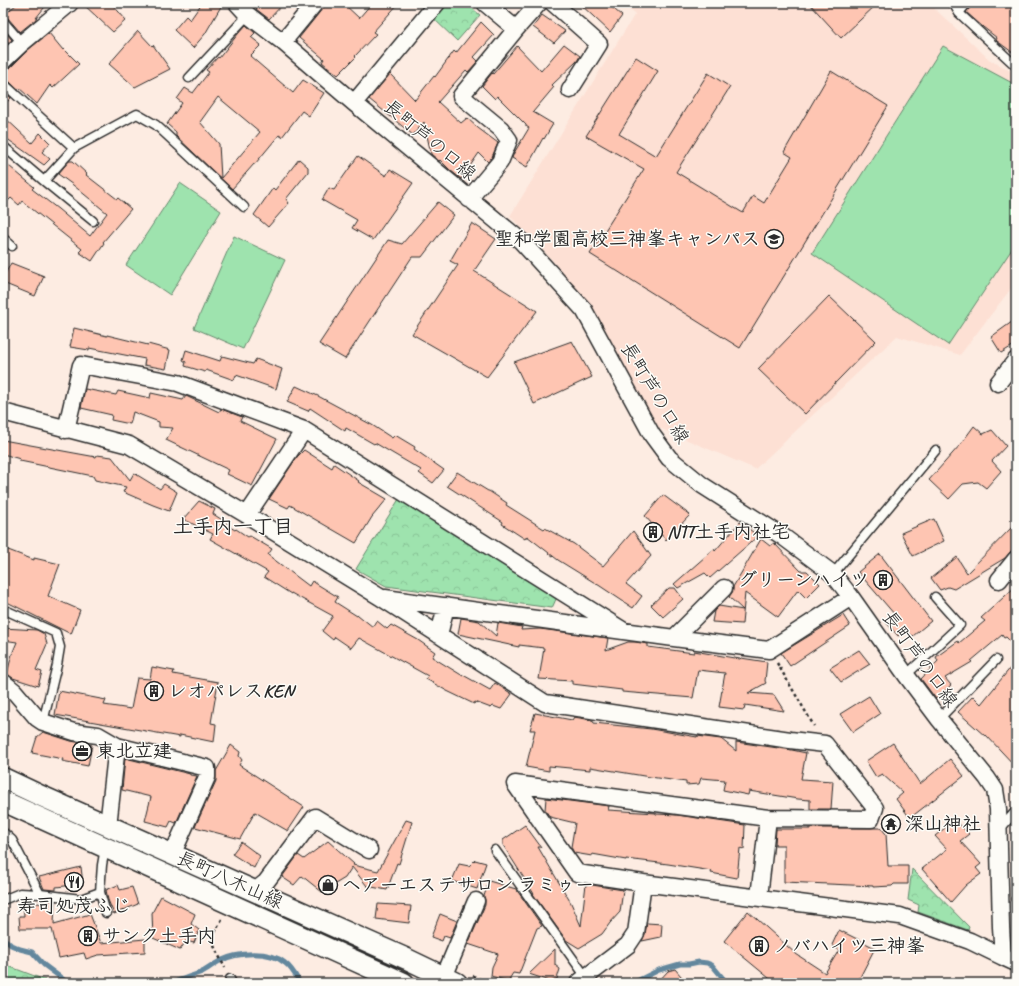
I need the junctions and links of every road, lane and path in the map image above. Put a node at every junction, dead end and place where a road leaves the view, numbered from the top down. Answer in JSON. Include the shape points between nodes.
{"nodes":[{"id":1,"x":70,"y":3,"type":"edge"},
{"id":2,"x":237,"y":3,"type":"edge"},
{"id":3,"x":314,"y":3,"type":"edge"},
{"id":4,"x":437,"y":3,"type":"edge"},
{"id":5,"x":485,"y":3,"type":"edge"},
{"id":6,"x":539,"y":3,"type":"edge"},
{"id":7,"x":553,"y":3,"type":"edge"},
{"id":8,"x":953,"y":3,"type":"edge"},
{"id":9,"x":967,"y":3,"type":"edge"},
{"id":10,"x":959,"y":13,"type":"junction"},
{"id":11,"x":248,"y":15,"type":"junction"},
{"id":12,"x":3,"y":21,"type":"edge"},
{"id":13,"x":516,"y":29,"type":"junction"},
{"id":14,"x":283,"y":42,"type":"junction"},
{"id":15,"x":22,"y":43,"type":"junction"},
{"id":16,"x":3,"y":61,"type":"edge"},
{"id":17,"x":1016,"y":66,"type":"edge"},
{"id":18,"x":189,"y":78,"type":"dead end"},
{"id":19,"x":3,"y":83,"type":"edge"},
{"id":20,"x":570,"y":90,"type":"dead end"},
{"id":21,"x":354,"y":103,"type":"junction"},
{"id":22,"x":3,"y":146,"type":"edge"},
{"id":23,"x":74,"y":148,"type":"junction"},
{"id":24,"x":44,"y":182,"type":"junction"},
{"id":25,"x":470,"y":199,"type":"junction"},
{"id":26,"x":244,"y":207,"type":"dead end"},
{"id":27,"x":93,"y":221,"type":"dead end"},
{"id":28,"x":3,"y":238,"type":"edge"},
{"id":29,"x":12,"y":246,"type":"dead end"},
{"id":30,"x":1016,"y":360,"type":"edge"},
{"id":31,"x":998,"y":383,"type":"dead end"},
{"id":32,"x":3,"y":412,"type":"edge"},
{"id":33,"x":66,"y":430,"type":"junction"},
{"id":34,"x":304,"y":430,"type":"junction"},
{"id":35,"x":936,"y":450,"type":"dead end"},
{"id":36,"x":247,"y":515,"type":"junction"},
{"id":37,"x":1016,"y":559,"type":"edge"},
{"id":38,"x":833,"y":574,"type":"junction"},
{"id":39,"x":999,"y":580,"type":"dead end"},
{"id":40,"x":724,"y":588,"type":"dead end"},
{"id":41,"x":380,"y":597,"type":"junction"},
{"id":42,"x":851,"y":597,"type":"junction"},
{"id":43,"x":935,"y":597,"type":"dead end"},
{"id":44,"x":446,"y":606,"type":"junction"},
{"id":45,"x":3,"y":609,"type":"edge"},
{"id":46,"x":624,"y":631,"type":"junction"},
{"id":47,"x":439,"y":634,"type":"junction"},
{"id":48,"x":674,"y":638,"type":"junction"},
{"id":49,"x":769,"y":650,"type":"junction"},
{"id":50,"x":996,"y":660,"type":"dead end"},
{"id":51,"x":906,"y":675,"type":"junction"},
{"id":52,"x":3,"y":682,"type":"edge"},
{"id":53,"x":939,"y":719,"type":"junction"},
{"id":54,"x":44,"y":722,"type":"junction"},
{"id":55,"x":825,"y":744,"type":"junction"},
{"id":56,"x":117,"y":746,"type":"junction"},
{"id":57,"x":3,"y":778,"type":"edge"},
{"id":58,"x":3,"y":801,"type":"edge"},
{"id":59,"x":1016,"y":811,"type":"edge"},
{"id":60,"x":768,"y":818,"type":"junction"},
{"id":61,"x":108,"y":826,"type":"junction"},
{"id":62,"x":998,"y":831,"type":"junction"},
{"id":63,"x":3,"y":832,"type":"edge"},
{"id":64,"x":105,"y":848,"type":"junction"},
{"id":65,"x":369,"y":850,"type":"dead end"},
{"id":66,"x":495,"y":850,"type":"dead end"},
{"id":67,"x":172,"y":854,"type":"junction"},
{"id":68,"x":643,"y":883,"type":"junction"},
{"id":69,"x":255,"y":891,"type":"junction"},
{"id":70,"x":100,"y":892,"type":"junction"},
{"id":71,"x":40,"y":894,"type":"junction"},
{"id":72,"x":759,"y":897,"type":"junction"},
{"id":73,"x":3,"y":900,"type":"edge"},
{"id":74,"x":476,"y":901,"type":"dead end"},
{"id":75,"x":106,"y":913,"type":"dead end"},
{"id":76,"x":223,"y":918,"type":"dead end"},
{"id":77,"x":1010,"y":960,"type":"edge"},
{"id":78,"x":224,"y":967,"type":"dead end"},
{"id":79,"x":451,"y":980,"type":"edge"},
{"id":80,"x":582,"y":980,"type":"edge"},
{"id":81,"x":404,"y":983,"type":"edge"}],
"edges":[{"from":1,"to":15,"type":"street"},
{"from":2,"to":11,"type":"street","name":"長町芦の口線"},
{"from":3,"to":14,"type":"street"},
{"from":4,"to":21,"type":"street"},
{"from":5,"to":13,"type":"street"},
{"from":6,"to":13,"type":"street"},
{"from":7,"to":20,"type":"street","via":[[599,44]]},
{"from":8,"to":10,"type":"lane"},
{"from":9,"to":10,"type":"lane"},
{"from":10,"to":17,"type":"lane"},
{"from":11,"to":14,"type":"street","name":"長町芦の口線"},
{"from":11,"to":18,"type":"lane"},
{"from":12,"to":15,"type":"lane"},
{"from":13,"to":25,"type":"street","via":[[461,96],[501,129],[509,140],[500,162]]},
{"from":14,"to":21,"type":"street","name":"長町芦の口線"},
{"from":15,"to":16,"type":"street"},
{"from":19,"to":23,"type":"lane"},
{"from":21,"to":25,"type":"street","name":"長町芦の口線"},
{"from":22,"to":24,"type":"lane"},
{"from":23,"to":24,"type":"lane"},
{"from":23,"to":26,"type":"lane","via":[[136,114],[156,125]]},
{"from":24,"to":27,"type":"lane"},
{"from":25,"to":38,"type":"street","name":"長町芦の口線","via":[[521,241],[584,310],[652,435],[669,458],[702,485],[782,536]]},
{"from":28,"to":29,"type":"lane"},
{"from":30,"to":31,"type":"street"},
{"from":32,"to":33,"type":"street"},
{"from":33,"to":34,"type":"street","via":[[81,365],[178,383]]},
{"from":33,"to":36,"type":"street","via":[[129,445]]},
{"from":34,"to":36,"type":"street"},
{"from":34,"to":46,"type":"street"},
{"from":35,"to":38,"type":"lane"},
{"from":36,"to":41,"type":"street"},
{"from":37,"to":39,"type":"street"},
{"from":38,"to":42,"type":"street","name":"長町芦の口線"},
{"from":40,"to":48,"type":"street"},
{"from":41,"to":44,"type":"street"},
{"from":41,"to":47,"type":"street"},
{"from":42,"to":49,"type":"street"},
{"from":42,"to":51,"type":"street","name":"長町芦の口線"},
{"from":43,"to":51,"type":"lane","via":[[960,625]]},
{"from":44,"to":46,"type":"street"},
{"from":44,"to":47,"type":"street"},
{"from":45,"to":54,"type":"lane","via":[[56,633],[60,647]]},
{"from":46,"to":48,"type":"street"},
{"from":47,"to":55,"type":"street","via":[[545,703]]},
{"from":48,"to":49,"type":"street"},
{"from":49,"to":55,"type":"path"},
{"from":50,"to":53,"type":"lane"},
{"from":51,"to":53,"type":"street","name":"長町芦の口線"},
{"from":52,"to":54,"type":"street","via":[[37,718]]},
{"from":53,"to":62,"type":"street","name":"長町芦の口線","via":[[995,790]]},
{"from":54,"to":56,"type":"street","via":[[74,732],[98,735]]},
{"from":55,"to":60,"type":"street","via":[[875,808],[872,819]]},
{"from":56,"to":61,"type":"street"},
{"from":56,"to":67,"type":"street","via":[[207,768],[207,777]]},
{"from":57,"to":61,"type":"street","name":"長町八木山線"},
{"from":58,"to":64,"type":"street"},
{"from":59,"to":62,"type":"lane"},
{"from":60,"to":68,"type":"street","via":[[515,784],[577,873]]},
{"from":60,"to":72,"type":"street"},
{"from":61,"to":67,"type":"street","name":"長町八木山線"},
{"from":62,"to":77,"type":"street","name":"長町芦の口線","via":[[1001,927]]},
{"from":63,"to":71,"type":"lane","via":[[12,840]]},
{"from":64,"to":70,"type":"lane"},
{"from":64,"to":81,"type":"street"},
{"from":65,"to":69,"type":"street","via":[[315,817],[266,882]]},
{"from":66,"to":80,"type":"lane"},
{"from":67,"to":69,"type":"street","name":"長町八木山線"},
{"from":68,"to":72,"type":"street"},
{"from":68,"to":80,"type":"street","via":[[636,933],[628,945]]},
{"from":69,"to":79,"type":"street","name":"長町八木山線"},
{"from":70,"to":71,"type":"lane","via":[[81,898]]},
{"from":70,"to":75,"type":"lane"},
{"from":71,"to":73,"type":"lane","via":[[20,893]]},
{"from":72,"to":77,"type":"street","via":[[900,916],[970,941]]},
{"from":74,"to":79,"type":"street"},
{"from":76,"to":78,"type":"path","via":[[211,940]]}]}
